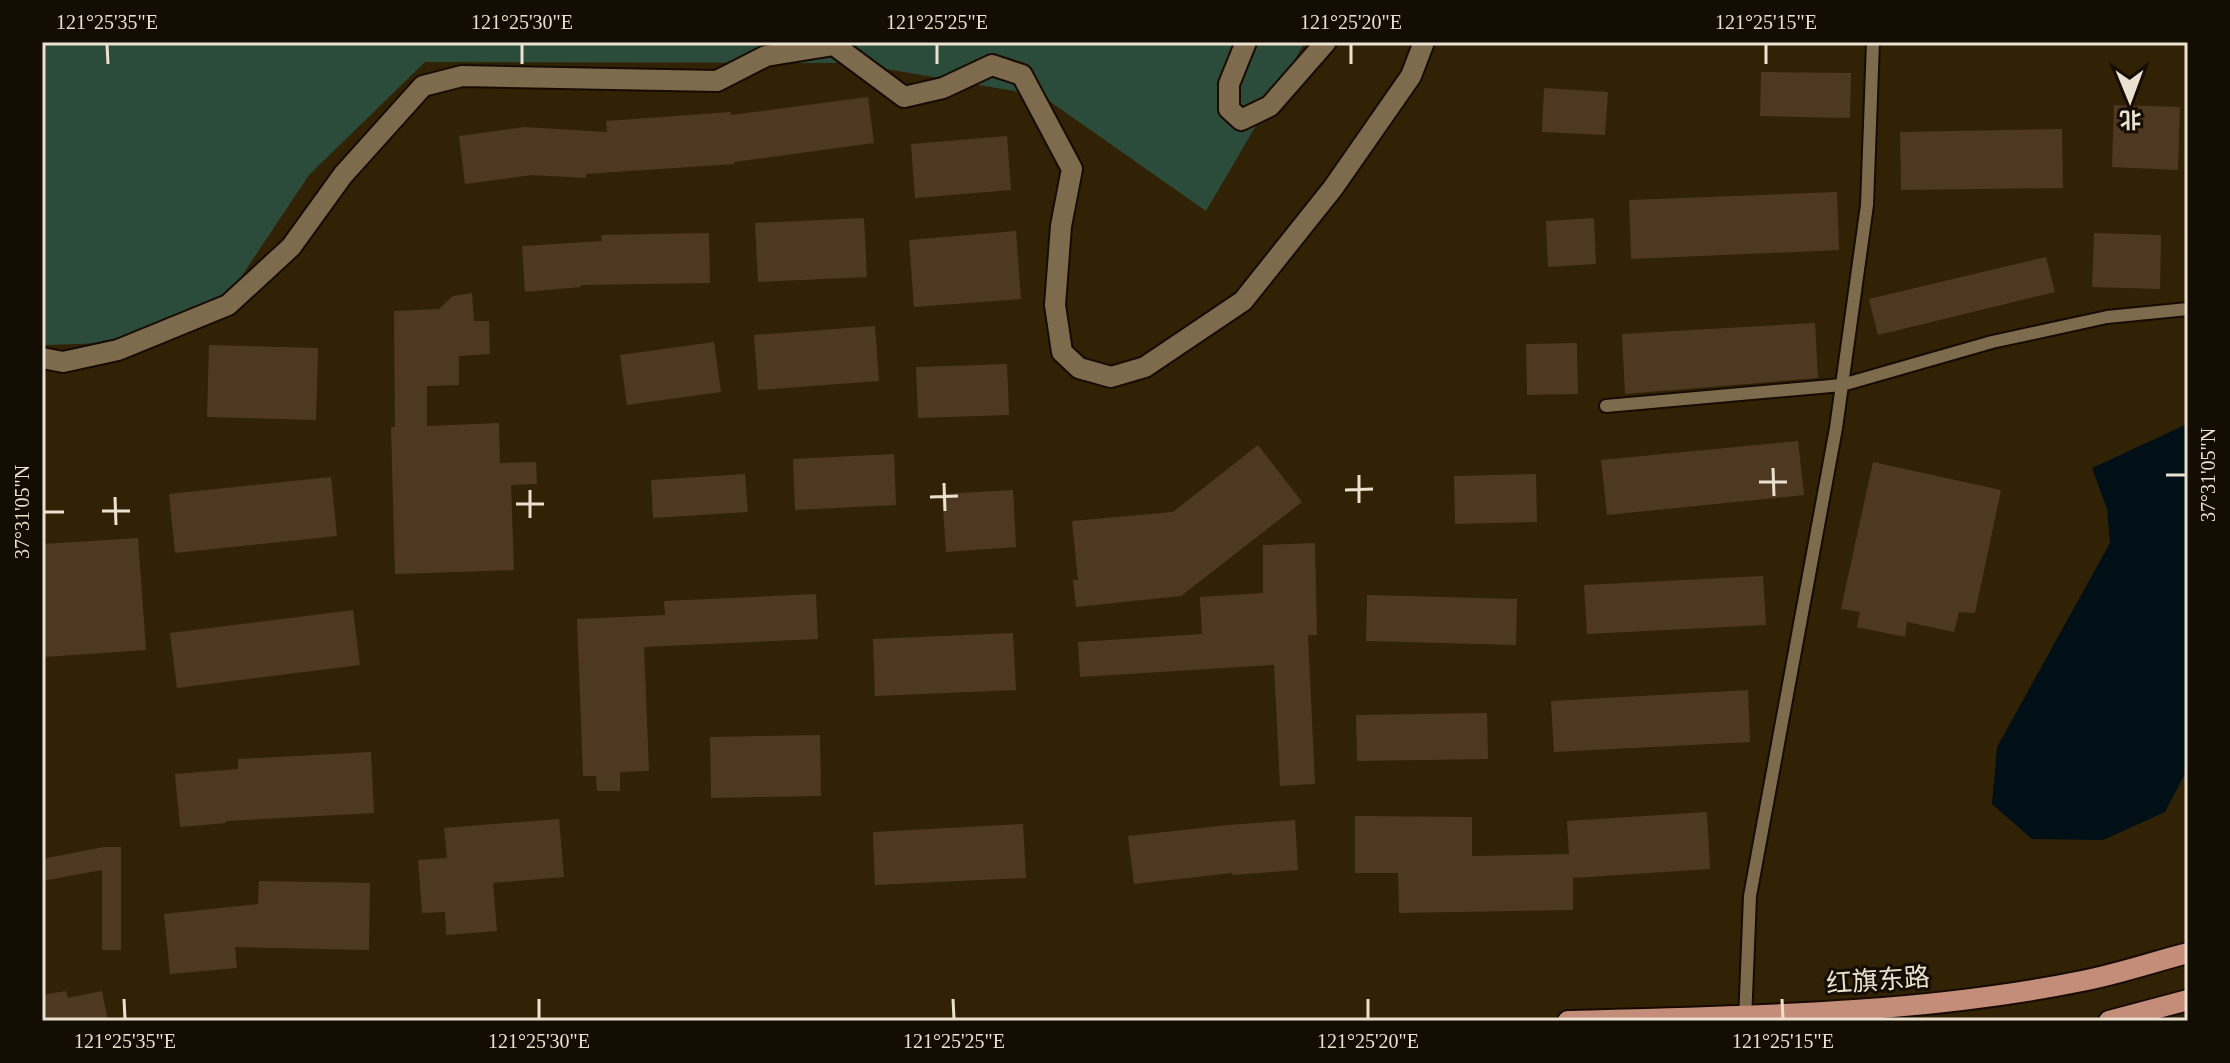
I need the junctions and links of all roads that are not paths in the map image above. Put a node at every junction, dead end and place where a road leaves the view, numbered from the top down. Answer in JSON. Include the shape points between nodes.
{"nodes":[{"id":1,"x":1246,"y":42,"type":"edge"},
{"id":2,"x":1326,"y":42,"type":"edge"},
{"id":3,"x":1424,"y":42,"type":"edge"},
{"id":4,"x":1873,"y":42,"type":"edge"},
{"id":5,"x":2188,"y":309,"type":"edge"},
{"id":6,"x":42,"y":358,"type":"edge"},
{"id":7,"x":1842,"y":385,"type":"junction"},
{"id":8,"x":1606,"y":406,"type":"dead end"},
{"id":9,"x":2188,"y":953,"type":"edge"},
{"id":10,"x":2188,"y":1000,"type":"edge"},
{"id":11,"x":1745,"y":1018,"type":"edge"},
{"id":12,"x":1568,"y":1021,"type":"edge"},
{"id":13,"x":2109,"y":1021,"type":"edge"}],
"edges":[{"from":1,"to":2,"type":"street","via":[[1229,84],[1229,109],[1241,120],[1270,106]]},
{"from":3,"to":6,"type":"street","via":[[1411,76],[1333,188],[1243,301],[1145,367],[1111,377],[1079,368],[1062,352],[1055,305],[1072,169],[1022,75],[992,65],[943,88],[904,97],[834,45],[766,56],[717,81],[462,76],[423,86],[343,175],[291,247],[228,305],[118,350],[63,362]]},
{"from":4,"to":7,"type":"lane","via":[[1867,205]]},
{"from":5,"to":7,"type":"lane","via":[[2107,317],[2006,339]]},
{"from":7,"to":8,"type":"lane"},
{"from":7,"to":11,"type":"lane","via":[[1750,896]]},
{"from":9,"to":11,"type":"main road","name":"红旗东路","via":[[2084,981],[1990,996]]},
{"from":10,"to":13,"type":"main road"},
{"from":11,"to":12,"type":"main road","name":"红旗东路"}]}
